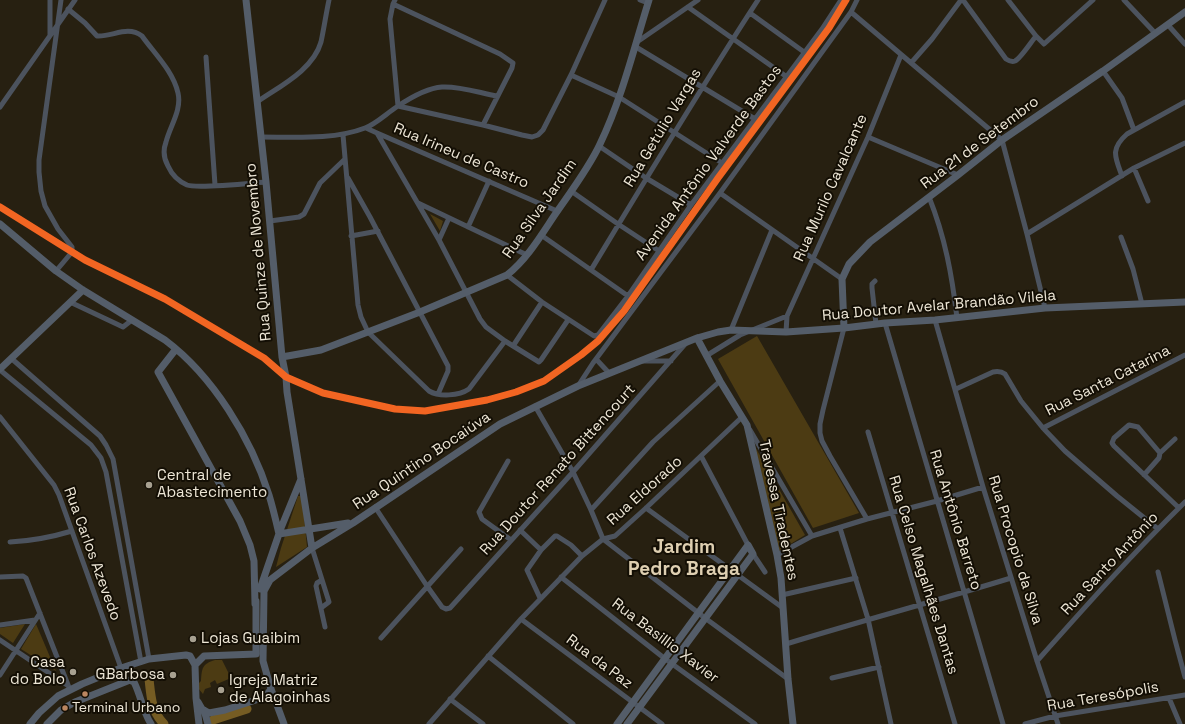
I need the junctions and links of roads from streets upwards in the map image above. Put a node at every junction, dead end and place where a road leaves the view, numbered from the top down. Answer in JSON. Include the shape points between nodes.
{"nodes":[{"id":1,"x":50,"y":0,"type":"edge"},
{"id":2,"x":61,"y":0,"type":"edge"},
{"id":3,"x":75,"y":0,"type":"edge"},
{"id":4,"x":246,"y":0,"type":"edge"},
{"id":5,"x":329,"y":0,"type":"edge"},
{"id":6,"x":605,"y":0,"type":"edge"},
{"id":7,"x":640,"y":0,"type":"edge"},
{"id":8,"x":698,"y":0,"type":"edge"},
{"id":9,"x":758,"y":0,"type":"edge"},
{"id":10,"x":840,"y":0,"type":"edge"},
{"id":11,"x":862,"y":0,"type":"edge"},
{"id":12,"x":962,"y":0,"type":"edge"},
{"id":13,"x":1008,"y":0,"type":"edge"},
{"id":14,"x":1093,"y":0,"type":"edge"},
{"id":15,"x":1124,"y":0,"type":"edge"},
{"id":16,"x":649,"y":1,"type":"edge"},
{"id":17,"x":394,"y":2,"type":"edge"},
{"id":18,"x":856,"y":2,"type":"edge"},
{"id":19,"x":688,"y":7,"type":"junction"},
{"id":20,"x":68,"y":9,"type":"junction"},
{"id":21,"x":851,"y":12,"type":"junction"},
{"id":22,"x":1185,"y":12,"type":"edge"},
{"id":23,"x":750,"y":13,"type":"junction"},
{"id":24,"x":57,"y":25,"type":"junction"},
{"id":25,"x":1168,"y":25,"type":"junction"},
{"id":26,"x":1155,"y":33,"type":"junction"},
{"id":27,"x":50,"y":36,"type":"junction"},
{"id":28,"x":1036,"y":36,"type":"junction"},
{"id":29,"x":732,"y":39,"type":"junction"},
{"id":30,"x":636,"y":44,"type":"junction"},
{"id":31,"x":1185,"y":44,"type":"edge"},
{"id":32,"x":804,"y":52,"type":"junction"},
{"id":33,"x":901,"y":55,"type":"junction"},
{"id":34,"x":206,"y":57,"type":"dead end"},
{"id":35,"x":912,"y":63,"type":"junction"},
{"id":36,"x":1103,"y":72,"type":"junction"},
{"id":37,"x":571,"y":75,"type":"junction"},
{"id":38,"x":786,"y":77,"type":"junction"},
{"id":39,"x":702,"y":87,"type":"junction"},
{"id":40,"x":497,"y":96,"type":"junction"},
{"id":41,"x":620,"y":97,"type":"junction"},
{"id":42,"x":257,"y":102,"type":"junction"},
{"id":43,"x":1185,"y":102,"type":"edge"},
{"id":44,"x":398,"y":106,"type":"junction"},
{"id":45,"x":0,"y":107,"type":"edge"},
{"id":46,"x":755,"y":120,"type":"junction"},
{"id":47,"x":483,"y":125,"type":"junction"},
{"id":48,"x":366,"y":128,"type":"junction"},
{"id":49,"x":1134,"y":130,"type":"junction"},
{"id":50,"x":674,"y":132,"type":"junction"},
{"id":51,"x":377,"y":133,"type":"junction"},
{"id":52,"x":343,"y":135,"type":"junction"},
{"id":53,"x":261,"y":137,"type":"junction"},
{"id":54,"x":868,"y":137,"type":"junction"},
{"id":55,"x":1002,"y":140,"type":"junction"},
{"id":56,"x":1185,"y":143,"type":"edge"},
{"id":57,"x":599,"y":146,"type":"junction"},
{"id":58,"x":345,"y":159,"type":"junction"},
{"id":59,"x":722,"y":163,"type":"junction"},
{"id":60,"x":1134,"y":168,"type":"junction"},
{"id":61,"x":346,"y":175,"type":"junction"},
{"id":62,"x":958,"y":175,"type":"junction"},
{"id":63,"x":1122,"y":176,"type":"junction"},
{"id":64,"x":646,"y":178,"type":"junction"},
{"id":65,"x":489,"y":181,"type":"junction"},
{"id":66,"x":266,"y":182,"type":"junction"},
{"id":67,"x":216,"y":185,"type":"junction"},
{"id":68,"x":571,"y":191,"type":"junction"},
{"id":69,"x":720,"y":194,"type":"junction"},
{"id":70,"x":929,"y":197,"type":"junction"},
{"id":71,"x":1148,"y":201,"type":"dead end"},
{"id":72,"x":418,"y":202,"type":"junction"},
{"id":73,"x":691,"y":205,"type":"junction"},
{"id":74,"x":557,"y":211,"type":"junction"},
{"id":75,"x":449,"y":218,"type":"junction"},
{"id":76,"x":270,"y":221,"type":"junction"},
{"id":77,"x":0,"y":224,"type":"edge"},
{"id":78,"x":618,"y":224,"type":"junction"},
{"id":79,"x":468,"y":227,"type":"junction"},
{"id":80,"x":772,"y":230,"type":"junction"},
{"id":81,"x":378,"y":231,"type":"junction"},
{"id":82,"x":1027,"y":234,"type":"junction"},
{"id":83,"x":541,"y":235,"type":"junction"},
{"id":84,"x":351,"y":236,"type":"junction"},
{"id":85,"x":1121,"y":237,"type":"dead end"},
{"id":86,"x":439,"y":240,"type":"junction"},
{"id":87,"x":659,"y":251,"type":"junction"},
{"id":88,"x":527,"y":255,"type":"junction"},
{"id":89,"x":812,"y":259,"type":"junction"},
{"id":90,"x":591,"y":270,"type":"junction"},
{"id":91,"x":56,"y":271,"type":"junction"},
{"id":92,"x":507,"y":275,"type":"junction"},
{"id":93,"x":842,"y":279,"type":"junction"},
{"id":94,"x":875,"y":281,"type":"dead end"},
{"id":95,"x":83,"y":290,"type":"junction"},
{"id":96,"x":466,"y":292,"type":"junction"},
{"id":97,"x":628,"y":296,"type":"junction"},
{"id":98,"x":70,"y":302,"type":"junction"},
{"id":99,"x":542,"y":302,"type":"junction"},
{"id":100,"x":1185,"y":302,"type":"edge"},
{"id":101,"x":1142,"y":304,"type":"junction"},
{"id":102,"x":1045,"y":308,"type":"junction"},
{"id":103,"x":420,"y":312,"type":"junction"},
{"id":104,"x":787,"y":316,"type":"junction"},
{"id":105,"x":957,"y":318,"type":"junction"},
{"id":106,"x":132,"y":320,"type":"junction"},
{"id":107,"x":568,"y":320,"type":"junction"},
{"id":108,"x":936,"y":320,"type":"junction"},
{"id":109,"x":885,"y":323,"type":"junction"},
{"id":110,"x":876,"y":324,"type":"junction"},
{"id":111,"x":844,"y":328,"type":"junction"},
{"id":112,"x":731,"y":330,"type":"junction"},
{"id":113,"x":368,"y":332,"type":"junction"},
{"id":114,"x":748,"y":332,"type":"junction"},
{"id":115,"x":786,"y":332,"type":"junction"},
{"id":116,"x":697,"y":338,"type":"junction"},
{"id":117,"x":505,"y":341,"type":"junction"},
{"id":118,"x":688,"y":341,"type":"junction"},
{"id":119,"x":513,"y":346,"type":"junction"},
{"id":120,"x":176,"y":348,"type":"junction"},
{"id":121,"x":1185,"y":355,"type":"edge"},
{"id":122,"x":706,"y":356,"type":"junction"},
{"id":123,"x":282,"y":357,"type":"junction"},
{"id":124,"x":12,"y":358,"type":"junction"},
{"id":125,"x":596,"y":360,"type":"junction"},
{"id":126,"x":641,"y":361,"type":"junction"},
{"id":127,"x":671,"y":361,"type":"junction"},
{"id":128,"x":0,"y":370,"type":"edge"},
{"id":129,"x":609,"y":373,"type":"junction"},
{"id":130,"x":720,"y":381,"type":"junction"},
{"id":131,"x":578,"y":386,"type":"junction"},
{"id":132,"x":956,"y":389,"type":"junction"},
{"id":133,"x":438,"y":394,"type":"junction"},
{"id":134,"x":535,"y":406,"type":"junction"},
{"id":135,"x":0,"y":417,"type":"edge"},
{"id":136,"x":742,"y":417,"type":"junction"},
{"id":137,"x":747,"y":425,"type":"junction"},
{"id":138,"x":1043,"y":428,"type":"junction"},
{"id":139,"x":868,"y":432,"type":"dead end"},
{"id":140,"x":1175,"y":439,"type":"dead end"},
{"id":141,"x":1160,"y":453,"type":"junction"},
{"id":142,"x":702,"y":456,"type":"junction"},
{"id":143,"x":508,"y":461,"type":"dead end"},
{"id":144,"x":573,"y":472,"type":"junction"},
{"id":145,"x":1144,"y":475,"type":"junction"},
{"id":146,"x":301,"y":478,"type":"junction"},
{"id":147,"x":983,"y":487,"type":"junction"},
{"id":148,"x":937,"y":501,"type":"junction"},
{"id":149,"x":1185,"y":502,"type":"edge"},
{"id":150,"x":375,"y":508,"type":"junction"},
{"id":151,"x":646,"y":508,"type":"junction"},
{"id":152,"x":1179,"y":508,"type":"junction"},
{"id":153,"x":591,"y":510,"type":"junction"},
{"id":154,"x":892,"y":513,"type":"junction"},
{"id":155,"x":867,"y":519,"type":"junction"},
{"id":156,"x":354,"y":522,"type":"junction"},
{"id":157,"x":840,"y":528,"type":"junction"},
{"id":158,"x":1158,"y":529,"type":"junction"},
{"id":159,"x":310,"y":530,"type":"junction"},
{"id":160,"x":520,"y":530,"type":"junction"},
{"id":161,"x":72,"y":531,"type":"junction"},
{"id":162,"x":279,"y":534,"type":"junction"},
{"id":163,"x":812,"y":536,"type":"junction"},
{"id":164,"x":602,"y":539,"type":"junction"},
{"id":165,"x":511,"y":540,"type":"junction"},
{"id":166,"x":10,"y":542,"type":"dead end"},
{"id":167,"x":748,"y":545,"type":"junction"},
{"id":168,"x":312,"y":548,"type":"junction"},
{"id":169,"x":461,"y":549,"type":"dead end"},
{"id":170,"x":541,"y":550,"type":"junction"},
{"id":171,"x":272,"y":553,"type":"junction"},
{"id":172,"x":753,"y":554,"type":"junction"},
{"id":173,"x":777,"y":555,"type":"junction"},
{"id":174,"x":582,"y":556,"type":"junction"},
{"id":175,"x":730,"y":569,"type":"junction"},
{"id":176,"x":280,"y":571,"type":"junction"},
{"id":177,"x":765,"y":572,"type":"dead end"},
{"id":178,"x":1158,"y":572,"type":"dead end"},
{"id":179,"x":738,"y":575,"type":"junction"},
{"id":180,"x":0,"y":577,"type":"edge"},
{"id":181,"x":561,"y":577,"type":"junction"},
{"id":182,"x":856,"y":578,"type":"junction"},
{"id":183,"x":1011,"y":578,"type":"junction"},
{"id":184,"x":322,"y":580,"type":"junction"},
{"id":185,"x":427,"y":586,"type":"junction"},
{"id":186,"x":262,"y":590,"type":"junction"},
{"id":187,"x":965,"y":592,"type":"junction"},
{"id":188,"x":782,"y":595,"type":"junction"},
{"id":189,"x":540,"y":598,"type":"junction"},
{"id":190,"x":255,"y":604,"type":"junction"},
{"id":191,"x":920,"y":606,"type":"junction"},
{"id":192,"x":321,"y":608,"type":"junction"},
{"id":193,"x":783,"y":608,"type":"junction"},
{"id":194,"x":40,"y":613,"type":"junction"},
{"id":195,"x":698,"y":613,"type":"junction"},
{"id":196,"x":705,"y":618,"type":"junction"},
{"id":197,"x":521,"y":619,"type":"junction"},
{"id":198,"x":868,"y":619,"type":"junction"},
{"id":199,"x":35,"y":620,"type":"junction"},
{"id":200,"x":0,"y":625,"type":"edge"},
{"id":201,"x":325,"y":627,"type":"dead end"},
{"id":202,"x":381,"y":638,"type":"dead end"},
{"id":203,"x":0,"y":640,"type":"edge"},
{"id":204,"x":786,"y":644,"type":"junction"},
{"id":205,"x":16,"y":650,"type":"junction"},
{"id":206,"x":256,"y":654,"type":"junction"},
{"id":207,"x":488,"y":656,"type":"junction"},
{"id":208,"x":664,"y":658,"type":"junction"},
{"id":209,"x":149,"y":660,"type":"junction"},
{"id":210,"x":263,"y":660,"type":"junction"},
{"id":211,"x":1037,"y":661,"type":"junction"},
{"id":212,"x":141,"y":662,"type":"junction"},
{"id":213,"x":673,"y":663,"type":"junction"},
{"id":214,"x":195,"y":665,"type":"junction"},
{"id":215,"x":879,"y":667,"type":"junction"},
{"id":216,"x":121,"y":668,"type":"junction"},
{"id":217,"x":0,"y":675,"type":"edge"},
{"id":218,"x":1185,"y":677,"type":"edge"},
{"id":219,"x":832,"y":678,"type":"dead end"},
{"id":220,"x":788,"y":679,"type":"junction"},
{"id":221,"x":69,"y":687,"type":"junction"},
{"id":222,"x":270,"y":689,"type":"junction"},
{"id":223,"x":1185,"y":695,"type":"edge"},
{"id":224,"x":196,"y":698,"type":"junction"},
{"id":225,"x":1169,"y":698,"type":"junction"},
{"id":226,"x":450,"y":699,"type":"junction"},
{"id":227,"x":632,"y":702,"type":"junction"},
{"id":228,"x":640,"y":707,"type":"junction"},
{"id":229,"x":204,"y":710,"type":"junction"},
{"id":230,"x":1055,"y":716,"type":"junction"},
{"id":231,"x":30,"y":724,"type":"edge"},
{"id":232,"x":47,"y":724,"type":"edge"},
{"id":233,"x":151,"y":724,"type":"edge"},
{"id":234,"x":199,"y":724,"type":"edge"},
{"id":235,"x":208,"y":724,"type":"edge"},
{"id":236,"x":284,"y":724,"type":"edge"},
{"id":237,"x":429,"y":724,"type":"edge"},
{"id":238,"x":483,"y":724,"type":"edge"},
{"id":239,"x":574,"y":724,"type":"edge"},
{"id":240,"x":617,"y":724,"type":"edge"},
{"id":241,"x":627,"y":724,"type":"edge"},
{"id":242,"x":662,"y":724,"type":"edge"},
{"id":243,"x":755,"y":724,"type":"edge"},
{"id":244,"x":793,"y":724,"type":"edge"},
{"id":245,"x":891,"y":724,"type":"edge"},
{"id":246,"x":955,"y":724,"type":"edge"},
{"id":247,"x":1003,"y":724,"type":"edge"},
{"id":248,"x":1024,"y":724,"type":"edge"},
{"id":249,"x":1058,"y":724,"type":"edge"},
{"id":250,"x":1180,"y":724,"type":"edge"}],
"edges":[{"from":1,"to":27,"type":"street"},
{"from":2,"to":24,"type":"street"},
{"from":3,"to":20,"type":"street"},
{"from":4,"to":42,"type":"street","name":"Rua Quinze de Novembro"},
{"from":5,"to":42,"type":"street","via":[[321,43],[312,62]]},
{"from":6,"to":37,"type":"street"},
{"from":7,"to":16,"type":"street"},
{"from":8,"to":19,"type":"street"},
{"from":9,"to":23,"type":"street","name":"Rua Getúlio Vargas"},
{"from":10,"to":32,"type":"street","name":"Avenida Antônio Valverde Bastos"},
{"from":11,"to":18,"type":"street"},
{"from":12,"to":28,"type":"street","via":[[1010,62],[1019,58]]},
{"from":12,"to":35,"type":"street"},
{"from":13,"to":28,"type":"street"},
{"from":14,"to":28,"type":"street","via":[[1044,44]]},
{"from":15,"to":26,"type":"street"},
{"from":16,"to":30,"type":"street","name":"Rua Silva Jardim"},
{"from":17,"to":40,"type":"street","via":[[510,60],[513,63],[512,68]]},
{"from":17,"to":44,"type":"street","via":[[390,19]]},
{"from":18,"to":21,"type":"street","name":"Avenida Antônio Valverde Bastos"},
{"from":19,"to":29,"type":"street"},
{"from":19,"to":30,"type":"street"},
{"from":20,"to":24,"type":"street"},
{"from":20,"to":67,"type":"street","via":[[97,36],[126,31],[136,32],[142,36],[169,73],[177,92],[177,112],[164,149],[167,165],[174,176],[187,185]]},
{"from":21,"to":33,"type":"street"},
{"from":21,"to":69,"type":"street","name":"Avenida Antônio Valverde Bastos"},
{"from":22,"to":25,"type":"street","name":"Rua 21 de Setembro"},
{"from":23,"to":29,"type":"street","name":"Rua Getúlio Vargas"},
{"from":23,"to":32,"type":"street"},
{"from":24,"to":27,"type":"street"},
{"from":24,"to":91,"type":"street","via":[[39,166],[45,206],[73,249]]},
{"from":25,"to":26,"type":"street","name":"Rua 21 de Setembro"},
{"from":25,"to":31,"type":"street"},
{"from":26,"to":36,"type":"street","name":"Rua 21 de Setembro"},
{"from":27,"to":45,"type":"street"},
{"from":29,"to":38,"type":"street"},
{"from":29,"to":39,"type":"street","name":"Rua Getúlio Vargas"},
{"from":30,"to":39,"type":"street"},
{"from":30,"to":41,"type":"street","name":"Rua Silva Jardim"},
{"from":32,"to":38,"type":"street","name":"Avenida Antônio Valverde Bastos"},
{"from":33,"to":35,"type":"street"},
{"from":33,"to":54,"type":"street","name":"Rua Murilo Cavalcante"},
{"from":34,"to":67,"type":"street"},
{"from":35,"to":55,"type":"street"},
{"from":36,"to":49,"type":"street","via":[[1124,103]]},
{"from":36,"to":55,"type":"street","name":"Rua 21 de Setembro"},
{"from":37,"to":41,"type":"street"},
{"from":37,"to":47,"type":"street","via":[[538,135],[522,136]]},
{"from":38,"to":46,"type":"street","name":"Avenida Antônio Valverde Bastos"},
{"from":39,"to":46,"type":"street"},
{"from":39,"to":50,"type":"street","name":"Rua Getúlio Vargas"},
{"from":40,"to":44,"type":"street","via":[[442,87],[422,93]]},
{"from":40,"to":47,"type":"street"},
{"from":41,"to":50,"type":"street"},
{"from":41,"to":57,"type":"street","name":"Rua Silva Jardim"},
{"from":42,"to":53,"type":"street","name":"Rua Quinze de Novembro"},
{"from":43,"to":49,"type":"street"},
{"from":44,"to":47,"type":"street"},
{"from":44,"to":48,"type":"street"},
{"from":46,"to":59,"type":"street","name":"Avenida Antônio Valverde Bastos"},
{"from":48,"to":51,"type":"street","name":"Rua Irineu de Castro"},
{"from":48,"to":52,"type":"street"},
{"from":49,"to":63,"type":"street","via":[[1122,139],[1116,148],[1115,156]]},
{"from":50,"to":59,"type":"street"},
{"from":50,"to":64,"type":"street","name":"Rua Getúlio Vargas"},
{"from":51,"to":65,"type":"street","name":"Rua Irineu de Castro"},
{"from":51,"to":72,"type":"street"},
{"from":52,"to":53,"type":"street"},
{"from":52,"to":58,"type":"street"},
{"from":53,"to":66,"type":"street","name":"Rua Quinze de Novembro"},
{"from":54,"to":62,"type":"street"},
{"from":54,"to":89,"type":"street","name":"Rua Murilo Cavalcante"},
{"from":55,"to":62,"type":"street","name":"Rua 21 de Setembro"},
{"from":55,"to":82,"type":"street"},
{"from":56,"to":60,"type":"street"},
{"from":57,"to":64,"type":"street"},
{"from":57,"to":68,"type":"street","name":"Rua Silva Jardim"},
{"from":58,"to":61,"type":"street"},
{"from":58,"to":76,"type":"street","via":[[320,183],[304,214]]},
{"from":59,"to":73,"type":"street","name":"Avenida Antônio Valverde Bastos"},
{"from":60,"to":63,"type":"street"},
{"from":60,"to":71,"type":"street"},
{"from":61,"to":81,"type":"street"},
{"from":61,"to":84,"type":"street"},
{"from":62,"to":70,"type":"street","name":"Rua 21 de Setembro"},
{"from":63,"to":82,"type":"street"},
{"from":64,"to":73,"type":"street"},
{"from":64,"to":78,"type":"street","name":"Rua Getúlio Vargas"},
{"from":65,"to":74,"type":"street","name":"Rua Irineu de Castro"},
{"from":65,"to":79,"type":"street"},
{"from":66,"to":67,"type":"street"},
{"from":66,"to":76,"type":"street","name":"Rua Quinze de Novembro"},
{"from":68,"to":74,"type":"street","name":"Rua Silva Jardim"},
{"from":68,"to":78,"type":"street"},
{"from":69,"to":80,"type":"street"},
{"from":69,"to":125,"type":"street","name":"Avenida Antônio Valverde Bastos"},
{"from":70,"to":93,"type":"street","name":"Rua 21 de Setembro","via":[[870,242],[849,264]]},
{"from":70,"to":105,"type":"street","via":[[939,222],[948,259]]},
{"from":72,"to":75,"type":"street"},
{"from":72,"to":86,"type":"street"},
{"from":73,"to":87,"type":"street","name":"Avenida Antônio Valverde Bastos"},
{"from":74,"to":83,"type":"street","name":"Rua Silva Jardim"},
{"from":75,"to":79,"type":"street"},
{"from":75,"to":86,"type":"street"},
{"from":76,"to":123,"type":"street","name":"Rua Quinze de Novembro"},
{"from":77,"to":91,"type":"street"},
{"from":78,"to":87,"type":"street"},
{"from":78,"to":90,"type":"street","name":"Rua Getúlio Vargas"},
{"from":79,"to":88,"type":"street"},
{"from":80,"to":89,"type":"street"},
{"from":80,"to":112,"type":"street"},
{"from":81,"to":84,"type":"street"},
{"from":81,"to":103,"type":"street"},
{"from":82,"to":102,"type":"street"},
{"from":83,"to":88,"type":"street","name":"Rua Silva Jardim"},
{"from":83,"to":90,"type":"street"},
{"from":84,"to":113,"type":"street","via":[[358,305]]},
{"from":85,"to":101,"type":"street"},
{"from":86,"to":96,"type":"street"},
{"from":87,"to":97,"type":"street","name":"Avenida Antônio Valverde Bastos"},
{"from":88,"to":92,"type":"street","name":"Rua Silva Jardim"},
{"from":89,"to":93,"type":"street"},
{"from":89,"to":104,"type":"street","name":"Rua Murilo Cavalcante"},
{"from":90,"to":97,"type":"street"},
{"from":91,"to":95,"type":"street"},
{"from":92,"to":96,"type":"street","name":"Rua Silva Jardim"},
{"from":92,"to":99,"type":"street"},
{"from":93,"to":111,"type":"street"},
{"from":94,"to":110,"type":"street","via":[[872,288]]},
{"from":95,"to":98,"type":"street"},
{"from":95,"to":106,"type":"street"},
{"from":96,"to":103,"type":"street","name":"Rua Silva Jardim"},
{"from":96,"to":117,"type":"street","via":[[486,327]]},
{"from":97,"to":107,"type":"street","name":"Avenida Antônio Valverde Bastos","via":[[594,337]]},
{"from":98,"to":106,"type":"street","via":[[123,327]]},
{"from":98,"to":124,"type":"street"},
{"from":99,"to":107,"type":"street"},
{"from":99,"to":119,"type":"street"},
{"from":100,"to":101,"type":"street","name":"Rua Doutor Avelar Brandão Vilela"},
{"from":101,"to":102,"type":"street","name":"Rua Doutor Avelar Brandão Vilela"},
{"from":102,"to":105,"type":"street","name":"Rua Doutor Avelar Brandão Vilela"},
{"from":103,"to":113,"type":"street","name":"Rua Silva Jardim"},
{"from":103,"to":133,"type":"street","via":[[448,366]]},
{"from":104,"to":114,"type":"street"},
{"from":104,"to":115,"type":"street","name":"Rua Murilo Cavalcante"},
{"from":105,"to":108,"type":"street","name":"Rua Doutor Avelar Brandão Vilela"},
{"from":106,"to":120,"type":"street"},
{"from":107,"to":119,"type":"street","via":[[539,362]]},
{"from":108,"to":109,"type":"street","name":"Rua Doutor Avelar Brandão Vilela"},
{"from":108,"to":132,"type":"street","name":"Rua Procopio da Silva"},
{"from":109,"to":110,"type":"street","name":"Rua Doutor Avelar Brandão Vilela"},
{"from":109,"to":148,"type":"street","name":"Rua Antônio Barreto"},
{"from":110,"to":111,"type":"street","name":"Rua Doutor Avelar Brandão Vilela"},
{"from":111,"to":115,"type":"street","name":"Rua Doutor Avelar Brandão Vilela"},
{"from":111,"to":155,"type":"street","via":[[823,410],[820,433],[830,456]]},
{"from":112,"to":114,"type":"street","name":"Rua Doutor Avelar Brandão Vilela"},
{"from":112,"to":116,"type":"street","name":"Rua Doutor Avelar Brandão Vilela"},
{"from":113,"to":123,"type":"street","name":"Rua Silva Jardim","via":[[321,350]]},
{"from":113,"to":133,"type":"street","via":[[429,391]]},
{"from":114,"to":115,"type":"street","name":"Rua Doutor Avelar Brandão Vilela"},
{"from":114,"to":122,"type":"street"},
{"from":116,"to":118,"type":"street","name":"Rua Quintino Bocaiúva"},
{"from":116,"to":122,"type":"street","name":"Travessa Tiradentes"},
{"from":117,"to":119,"type":"street"},
{"from":117,"to":133,"type":"street","via":[[469,389],[464,392]]},
{"from":118,"to":126,"type":"street","name":"Rua Quintino Bocaiúva"},
{"from":118,"to":127,"type":"street","name":"Rua Doutor Renato Bittencourt"},
{"from":120,"to":162,"type":"street","via":[[218,394],[234,420],[259,467]]},
{"from":120,"to":190,"type":"street","via":[[158,372],[249,540],[254,562]]},
{"from":121,"to":138,"type":"street","name":"Rua Santa Catarina"},
{"from":122,"to":130,"type":"street","name":"Travessa Tiradentes"},
{"from":123,"to":146,"type":"street","name":"Rua Quinze de Novembro"},
{"from":124,"to":128,"type":"street"},
{"from":124,"to":209,"type":"street","via":[[100,436],[113,459]]},
{"from":125,"to":129,"type":"street"},
{"from":125,"to":131,"type":"street","name":"Avenida Antônio Valverde Bastos"},
{"from":126,"to":127,"type":"street"},
{"from":126,"to":129,"type":"street","name":"Rua Quintino Bocaiúva"},
{"from":127,"to":144,"type":"street","name":"Rua Doutor Renato Bittencourt"},
{"from":128,"to":212,"type":"street","via":[[91,445],[101,458],[106,472]]},
{"from":129,"to":131,"type":"street","name":"Rua Quintino Bocaiúva"},
{"from":130,"to":136,"type":"street","name":"Travessa Tiradentes"},
{"from":130,"to":153,"type":"street","via":[[653,442]]},
{"from":131,"to":134,"type":"street","name":"Rua Quintino Bocaiúva"},
{"from":132,"to":138,"type":"street","via":[[999,371],[1005,374],[1021,401]]},
{"from":132,"to":147,"type":"street","name":"Rua Procopio da Silva"},
{"from":134,"to":144,"type":"street"},
{"from":134,"to":150,"type":"street","name":"Rua Quintino Bocaiúva","via":[[500,424]]},
{"from":135,"to":161,"type":"street","name":"Rua Carlos Azevedo","via":[[54,485]]},
{"from":136,"to":137,"type":"street","name":"Travessa Tiradentes"},
{"from":136,"to":142,"type":"street","name":"Rua Eldorado"},
{"from":137,"to":163,"type":"street"},
{"from":137,"to":173,"type":"street","name":"Travessa Tiradentes"},
{"from":138,"to":158,"type":"street","via":[[1065,451]]},
{"from":139,"to":154,"type":"street","name":"Rua Celso Magalhães Dantas"},
{"from":140,"to":141,"type":"street"},
{"from":141,"to":145,"type":"street","via":[[1159,458]]},
{"from":141,"to":145,"type":"street","via":[[1136,426],[1129,425],[1114,438],[1114,446]]},
{"from":142,"to":151,"type":"street","name":"Rua Eldorado"},
{"from":142,"to":167,"type":"street","name":"Rua Eldorado"},
{"from":143,"to":165,"type":"street","via":[[479,512],[482,519]]},
{"from":144,"to":153,"type":"street"},
{"from":144,"to":160,"type":"street","name":"Rua Doutor Renato Bittencourt"},
{"from":145,"to":152,"type":"street"},
{"from":146,"to":159,"type":"street","name":"Rua Quinze de Novembro"},
{"from":146,"to":162,"type":"street"},
{"from":147,"to":148,"type":"street"},
{"from":147,"to":183,"type":"street","name":"Rua Procopio da Silva"},
{"from":148,"to":154,"type":"street"},
{"from":148,"to":187,"type":"street","name":"Rua Antônio Barreto"},
{"from":149,"to":152,"type":"street","name":"Rua Santo Antônio"},
{"from":150,"to":156,"type":"street","name":"Rua Quintino Bocaiúva"},
{"from":150,"to":185,"type":"street"},
{"from":151,"to":164,"type":"street","name":"Rua Eldorado","via":[[615,536]]},
{"from":151,"to":175,"type":"street"},
{"from":152,"to":158,"type":"street","name":"Rua Santo Antônio"},
{"from":153,"to":164,"type":"street"},
{"from":154,"to":155,"type":"street"},
{"from":154,"to":191,"type":"street","name":"Rua Celso Magalhães Dantas"},
{"from":155,"to":157,"type":"street"},
{"from":156,"to":159,"type":"street"},
{"from":156,"to":168,"type":"street","name":"Rua Quintino Bocaiúva"},
{"from":157,"to":163,"type":"street"},
{"from":157,"to":182,"type":"street"},
{"from":158,"to":211,"type":"street","name":"Rua Santo Antônio"},
{"from":159,"to":162,"type":"street"},
{"from":159,"to":168,"type":"street","name":"Rua Quinze de Novembro"},
{"from":160,"to":165,"type":"street","name":"Rua Doutor Renato Bittencourt"},
{"from":160,"to":170,"type":"street"},
{"from":161,"to":166,"type":"street"},
{"from":161,"to":216,"type":"street","name":"Rua Carlos Azevedo"},
{"from":162,"to":171,"type":"street"},
{"from":163,"to":173,"type":"street"},
{"from":164,"to":174,"type":"street"},
{"from":164,"to":195,"type":"street"},
{"from":165,"to":185,"type":"street","name":"Rua Doutor Renato Bittencourt","via":[[450,608],[442,607]]},
{"from":167,"to":172,"type":"street","name":"Rua Eldorado"},
{"from":167,"to":175,"type":"street"},
{"from":168,"to":176,"type":"street","name":"Rua Quintino Bocaiúva"},
{"from":168,"to":184,"type":"street"},
{"from":169,"to":185,"type":"street"},
{"from":170,"to":174,"type":"street","via":[[557,536]]},
{"from":170,"to":189,"type":"street","via":[[527,570]]},
{"from":171,"to":176,"type":"street","via":[[273,568]]},
{"from":171,"to":186,"type":"street"},
{"from":172,"to":177,"type":"street","name":"Rua Eldorado"},
{"from":172,"to":179,"type":"street"},
{"from":173,"to":188,"type":"street","name":"Travessa Tiradentes"},
{"from":174,"to":181,"type":"street"},
{"from":175,"to":179,"type":"street"},
{"from":175,"to":195,"type":"street"},
{"from":176,"to":186,"type":"street","name":"Rua Quintino Bocaiúva"},
{"from":178,"to":218,"type":"street"},
{"from":179,"to":193,"type":"street"},
{"from":179,"to":196,"type":"street"},
{"from":180,"to":194,"type":"street","via":[[24,576]]},
{"from":181,"to":189,"type":"street"},
{"from":181,"to":208,"type":"street","name":"Rua Basillio Xavier"},
{"from":182,"to":188,"type":"street"},
{"from":182,"to":198,"type":"street"},
{"from":183,"to":187,"type":"street"},
{"from":183,"to":211,"type":"street","name":"Rua Procopio da Silva"},
{"from":184,"to":192,"type":"street","via":[[316,586]]},
{"from":184,"to":192,"type":"street","via":[[329,602]]},
{"from":185,"to":202,"type":"street"},
{"from":186,"to":190,"type":"street"},
{"from":186,"to":210,"type":"street"},
{"from":187,"to":191,"type":"street"},
{"from":187,"to":247,"type":"street","name":"Rua Antônio Barreto"},
{"from":188,"to":193,"type":"street","name":"Travessa Tiradentes"},
{"from":189,"to":197,"type":"street"},
{"from":190,"to":206,"type":"street"},
{"from":191,"to":198,"type":"street"},
{"from":191,"to":246,"type":"street","name":"Rua Celso Magalhães Dantas"},
{"from":192,"to":201,"type":"street"},
{"from":193,"to":204,"type":"street","name":"Travessa Tiradentes"},
{"from":194,"to":199,"type":"street"},
{"from":194,"to":221,"type":"street"},
{"from":195,"to":196,"type":"street"},
{"from":195,"to":208,"type":"street"},
{"from":196,"to":213,"type":"street"},
{"from":196,"to":220,"type":"street"},
{"from":197,"to":207,"type":"street"},
{"from":197,"to":227,"type":"street","name":"Rua da Paz"},
{"from":198,"to":204,"type":"street"},
{"from":198,"to":215,"type":"street"},
{"from":199,"to":200,"type":"street"},
{"from":199,"to":205,"type":"street"},
{"from":203,"to":205,"type":"street"},
{"from":204,"to":220,"type":"street","name":"Travessa Tiradentes"},
{"from":205,"to":217,"type":"street"},
{"from":205,"to":221,"type":"street"},
{"from":206,"to":210,"type":"street"},
{"from":206,"to":214,"type":"street","via":[[206,656]]},
{"from":207,"to":226,"type":"street"},
{"from":207,"to":239,"type":"street"},
{"from":208,"to":213,"type":"street","name":"Rua Basillio Xavier"},
{"from":208,"to":227,"type":"street"},
{"from":209,"to":212,"type":"street"},
{"from":209,"to":214,"type":"street","via":[[186,655],[190,656]]},
{"from":210,"to":222,"type":"street"},
{"from":211,"to":230,"type":"street","name":"Rua Procopio da Silva"},
{"from":212,"to":216,"type":"street"},
{"from":213,"to":228,"type":"street"},
{"from":213,"to":243,"type":"street","name":"Rua Basillio Xavier"},
{"from":214,"to":224,"type":"street"},
{"from":215,"to":219,"type":"street"},
{"from":215,"to":245,"type":"street"},
{"from":216,"to":221,"type":"street"},
{"from":220,"to":244,"type":"street","name":"Travessa Tiradentes"},
{"from":221,"to":231,"type":"street"},
{"from":222,"to":229,"type":"street","via":[[265,697],[225,710],[209,713]]},
{"from":222,"to":236,"type":"street"},
{"from":223,"to":225,"type":"street","name":"Rua Teresópolis"},
{"from":224,"to":229,"type":"street"},
{"from":224,"to":234,"type":"street"},
{"from":225,"to":230,"type":"street","name":"Rua Teresópolis"},
{"from":225,"to":250,"type":"street"},
{"from":226,"to":237,"type":"street"},
{"from":226,"to":238,"type":"street"},
{"from":227,"to":228,"type":"street","name":"Rua da Paz"},
{"from":227,"to":240,"type":"street"},
{"from":228,"to":241,"type":"street"},
{"from":228,"to":242,"type":"street","name":"Rua da Paz"},
{"from":229,"to":235,"type":"street"},
{"from":230,"to":248,"type":"street","name":"Rua Teresópolis"},
{"from":230,"to":249,"type":"street","name":"Rua Procopio da Silva"},
{"from":232,"to":233,"type":"street","via":[[75,702],[130,680],[134,682]]}]}
